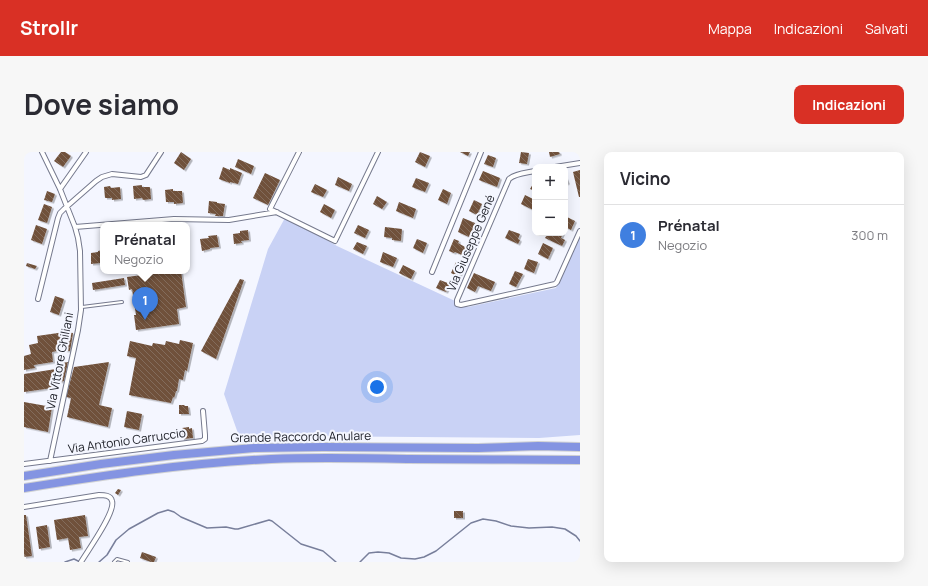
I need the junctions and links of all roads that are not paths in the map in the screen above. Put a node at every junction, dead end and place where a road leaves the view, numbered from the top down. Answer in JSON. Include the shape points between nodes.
{"nodes":[{"id":1,"x":42,"y":152,"type":"edge"},
{"id":2,"x":86,"y":152,"type":"edge"},
{"id":3,"x":161,"y":152,"type":"edge"},
{"id":4,"x":299,"y":152,"type":"edge"},
{"id":5,"x":378,"y":152,"type":"edge"},
{"id":6,"x":482,"y":152,"type":"edge"},
{"id":7,"x":580,"y":163,"type":"edge"},
{"id":8,"x":568,"y":165,"type":"edge"},
{"id":9,"x":532,"y":172,"type":"edge"},
{"id":10,"x":60,"y":189,"type":"junction"},
{"id":11,"x":67,"y":207,"type":"junction"},
{"id":12,"x":277,"y":212,"type":"junction"},
{"id":13,"x":137,"y":222,"type":"edge"},
{"id":14,"x":100,"y":225,"type":"edge"},
{"id":15,"x":75,"y":227,"type":"junction"},
{"id":16,"x":580,"y":231,"type":"edge"},
{"id":17,"x":432,"y":272,"type":"dead end"},
{"id":18,"x":38,"y":299,"type":"dead end"},
{"id":19,"x":122,"y":302,"type":"dead end"},
{"id":20,"x":81,"y":307,"type":"junction"},
{"id":21,"x":202,"y":411,"type":"dead end"},
{"id":22,"x":580,"y":443,"type":"edge"},
{"id":23,"x":538,"y":446,"type":"junction"},
{"id":24,"x":580,"y":447,"type":"edge"},
{"id":25,"x":580,"y":460,"type":"edge"},
{"id":26,"x":50,"y":461,"type":"junction"},
{"id":27,"x":24,"y":464,"type":"edge"},
{"id":28,"x":24,"y":476,"type":"edge"},
{"id":29,"x":24,"y":488,"type":"edge"},
{"id":30,"x":24,"y":507,"type":"edge"},
{"id":31,"x":82,"y":562,"type":"edge"},
{"id":32,"x":114,"y":562,"type":"edge"},
{"id":33,"x":128,"y":562,"type":"edge"}],
"edges":[{"from":1,"to":10,"type":"street","name":"Via Vittore Ghiliani"},
{"from":2,"to":10,"type":"street"},
{"from":3,"to":11,"type":"street","via":[[146,176],[105,175]]},
{"from":4,"to":12,"type":"street","via":[[270,209]]},
{"from":5,"to":12,"type":"street","via":[[335,241]]},
{"from":6,"to":17,"type":"street"},
{"from":7,"to":8,"type":"street"},
{"from":9,"to":16,"type":"street","name":"Via Giuseppe Gené","via":[[509,179],[457,304],[555,284]]},
{"from":10,"to":11,"type":"street","name":"Via Vittore Ghiliani"},
{"from":11,"to":15,"type":"street","name":"Via Vittore Ghiliani"},
{"from":11,"to":18,"type":"street","via":[[58,218]]},
{"from":12,"to":13,"type":"street","via":[[229,220],[174,219]]},
{"from":14,"to":15,"type":"street"},
{"from":15,"to":20,"type":"street","name":"Via Vittore Ghiliani","via":[[80,251]]},
{"from":19,"to":20,"type":"lane"},
{"from":20,"to":26,"type":"street","name":"Via Vittore Ghiliani"},
{"from":21,"to":26,"type":"street","name":"Via Antonio Carruccio","via":[[205,439],[202,441]]},
{"from":22,"to":23,"type":"highway"},
{"from":23,"to":24,"type":"highway","name":"Grande Raccordo Anulare"},
{"from":23,"to":28,"type":"highway","name":"Grande Raccordo Anulare","via":[[247,449],[156,457]]},
{"from":25,"to":29,"type":"highway","name":"Grande Raccordo Anulare","via":[[270,460],[200,464],[112,474]]},
{"from":26,"to":27,"type":"street","name":"Via Antonio Carruccio"},
{"from":30,"to":31,"type":"street","via":[[99,495],[110,497],[113,503],[107,519]]},
{"from":32,"to":33,"type":"lane","via":[[117,559]]}]}
